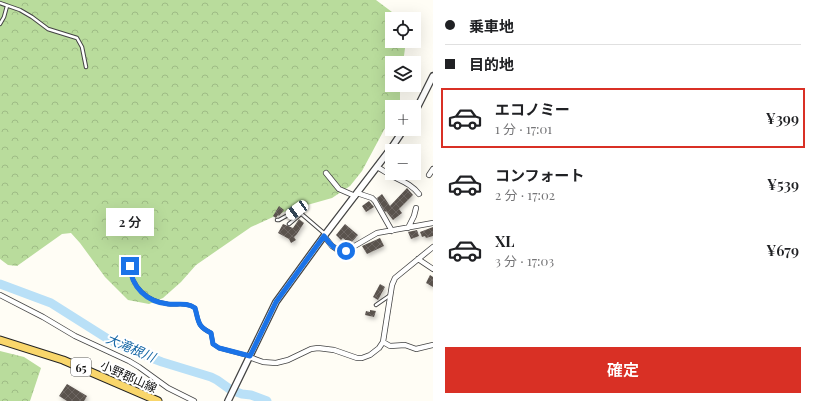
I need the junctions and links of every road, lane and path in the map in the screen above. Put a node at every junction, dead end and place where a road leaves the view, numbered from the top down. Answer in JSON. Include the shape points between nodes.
{"nodes":[{"id":1,"x":0,"y":3,"type":"edge"},
{"id":2,"x":7,"y":6,"type":"junction"},
{"id":3,"x":0,"y":24,"type":"edge"},
{"id":4,"x":86,"y":67,"type":"dead end"},
{"id":5,"x":433,"y":76,"type":"edge"},
{"id":6,"x":421,"y":100,"type":"edge"},
{"id":7,"x":399,"y":136,"type":"edge"},
{"id":8,"x":377,"y":167,"type":"junction"},
{"id":9,"x":433,"y":169,"type":"edge"},
{"id":10,"x":326,"y":174,"type":"dead end"},
{"id":11,"x":429,"y":175,"type":"dead end"},
{"id":12,"x":356,"y":194,"type":"junction"},
{"id":13,"x":419,"y":194,"type":"dead end"},
{"id":14,"x":416,"y":208,"type":"dead end"},
{"id":15,"x":302,"y":213,"type":"junction"},
{"id":16,"x":277,"y":220,"type":"dead end"},
{"id":17,"x":433,"y":223,"type":"edge"},
{"id":18,"x":289,"y":224,"type":"dead end"},
{"id":19,"x":408,"y":228,"type":"junction"},
{"id":20,"x":392,"y":230,"type":"junction"},
{"id":21,"x":325,"y":235,"type":"junction"},
{"id":22,"x":433,"y":247,"type":"edge"},
{"id":23,"x":418,"y":259,"type":"junction"},
{"id":24,"x":130,"y":266,"type":"dead end"},
{"id":25,"x":433,"y":269,"type":"edge"},
{"id":26,"x":0,"y":296,"type":"edge"},
{"id":27,"x":390,"y":296,"type":"junction"},
{"id":28,"x":376,"y":305,"type":"dead end"},
{"id":29,"x":0,"y":340,"type":"edge"},
{"id":30,"x":382,"y":342,"type":"junction"},
{"id":31,"x":433,"y":345,"type":"edge"},
{"id":32,"x":249,"y":357,"type":"junction"},
{"id":33,"x":158,"y":401,"type":"edge"},
{"id":34,"x":194,"y":401,"type":"edge"},
{"id":35,"x":228,"y":401,"type":"edge"}],
"edges":[{"from":1,"to":2,"type":"lane"},
{"from":2,"to":3,"type":"lane"},
{"from":2,"to":4,"type":"lane","via":[[20,10],[48,29],[77,38],[82,47]]},
{"from":5,"to":6,"type":"street"},
{"from":7,"to":8,"type":"street"},
{"from":8,"to":12,"type":"street"},
{"from":8,"to":13,"type":"street","via":[[406,182]]},
{"from":9,"to":11,"type":"street"},
{"from":10,"to":12,"type":"street","via":[[339,189]]},
{"from":12,"to":20,"type":"street","via":[[375,201]]},
{"from":12,"to":21,"type":"street"},
{"from":14,"to":19,"type":"street"},
{"from":15,"to":16,"type":"lane","via":[[297,210]]},
{"from":15,"to":18,"type":"lane"},
{"from":15,"to":21,"type":"lane"},
{"from":17,"to":19,"type":"street"},
{"from":19,"to":20,"type":"street"},
{"from":20,"to":21,"type":"street","via":[[376,233],[346,251],[332,246]]},
{"from":21,"to":32,"type":"street","via":[[276,302]]},
{"from":22,"to":23,"type":"street"},
{"from":23,"to":25,"type":"street"},
{"from":23,"to":27,"type":"street","via":[[395,278]]},
{"from":24,"to":32,"type":"lane","via":[[136,287],[149,298],[164,303],[192,306],[201,327],[211,333],[213,344]]},
{"from":26,"to":34,"type":"street","via":[[129,361],[168,388]]},
{"from":27,"to":28,"type":"lane"},
{"from":27,"to":30,"type":"street"},
{"from":29,"to":33,"type":"main road","name":"小野郡山線","number":"65","via":[[63,360]]},
{"from":30,"to":31,"type":"street","via":[[390,346],[404,345],[416,349]]},
{"from":30,"to":32,"type":"street","via":[[374,353],[362,358],[323,348],[311,349],[276,363]]},
{"from":32,"to":35,"type":"street"}]}
